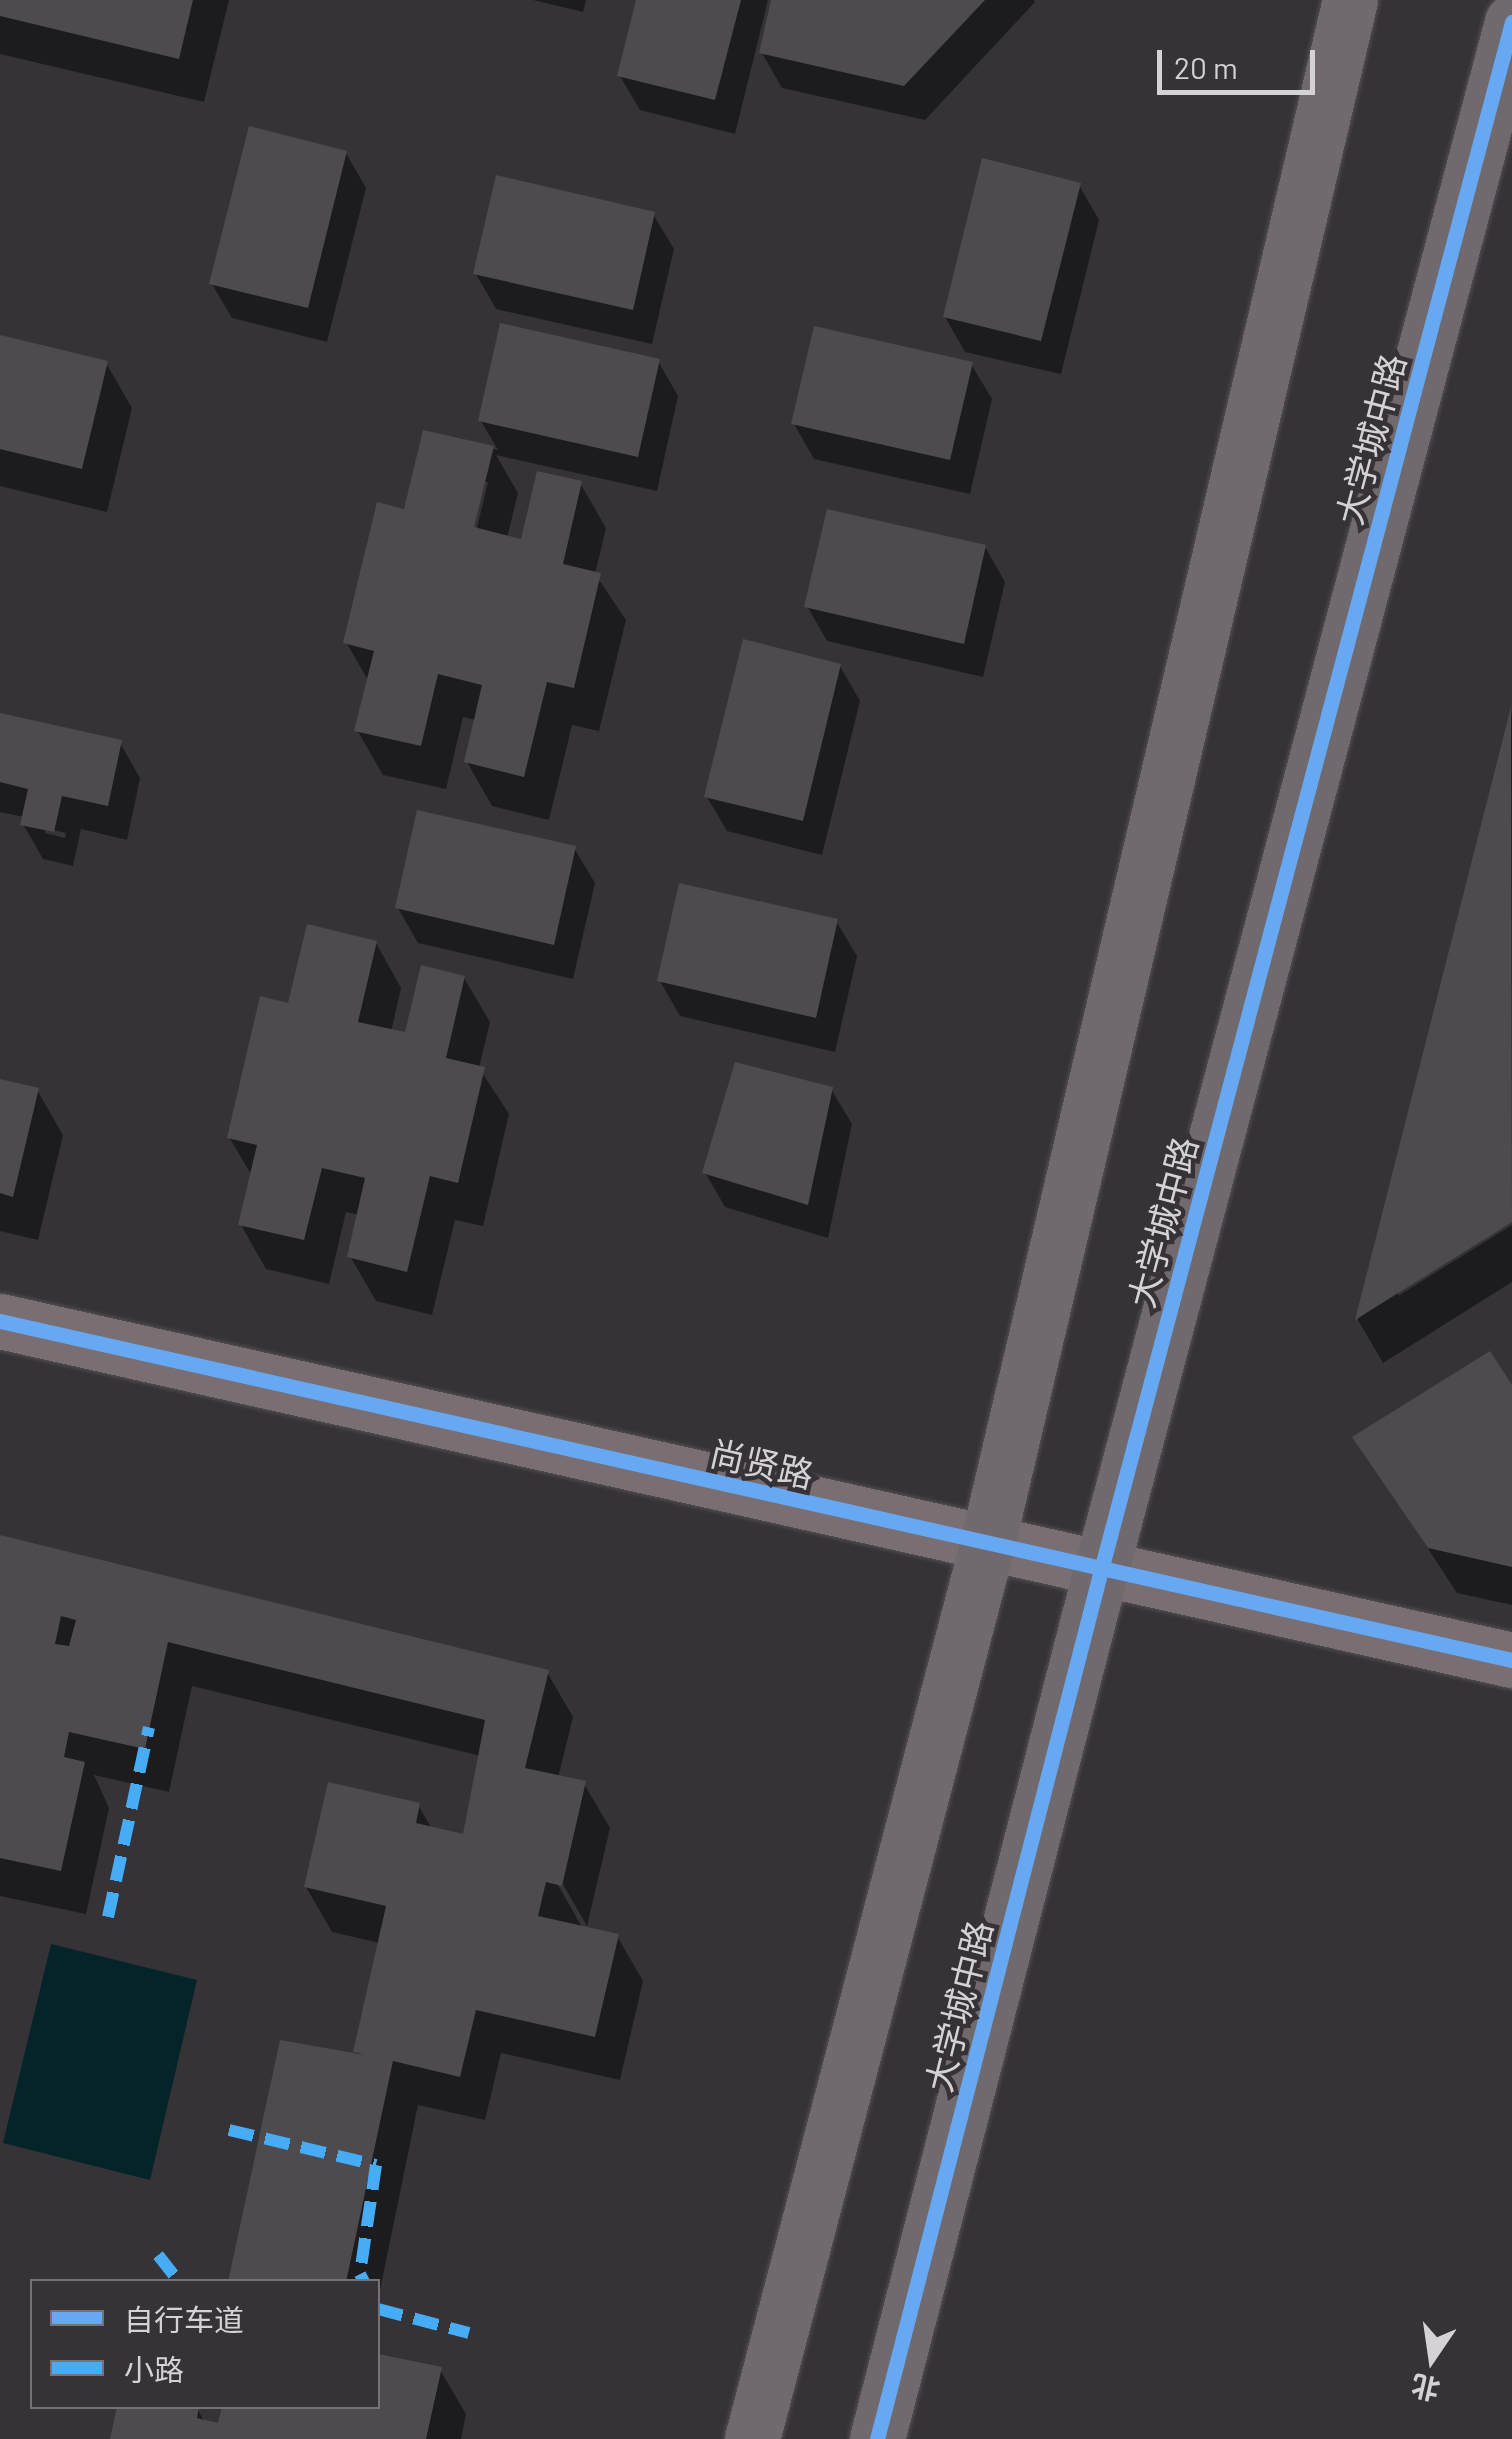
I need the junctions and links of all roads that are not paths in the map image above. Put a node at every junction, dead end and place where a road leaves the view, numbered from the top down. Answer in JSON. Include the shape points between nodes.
{"nodes":[{"id":1,"x":1350,"y":0,"type":"edge"},
{"id":2,"x":1512,"y":22,"type":"edge"},
{"id":3,"x":0,"y":1321,"type":"edge"},
{"id":4,"x":987,"y":1545,"type":"junction"},
{"id":5,"x":1101,"y":1570,"type":"junction"},
{"id":6,"x":1512,"y":1660,"type":"edge"},
{"id":7,"x":752,"y":2439,"type":"edge"},
{"id":8,"x":877,"y":2439,"type":"edge"}],
"edges":[{"from":1,"to":4,"type":"highway"},
{"from":2,"to":5,"type":"highway","name":"大学城中路"},
{"from":3,"to":4,"type":"street","name":"尚贤路"},
{"from":4,"to":5,"type":"street","name":"尚贤路"},
{"from":4,"to":7,"type":"highway"},
{"from":5,"to":6,"type":"street","name":"尚贤路"},
{"from":5,"to":8,"type":"highway","name":"大学城中路"}]}
